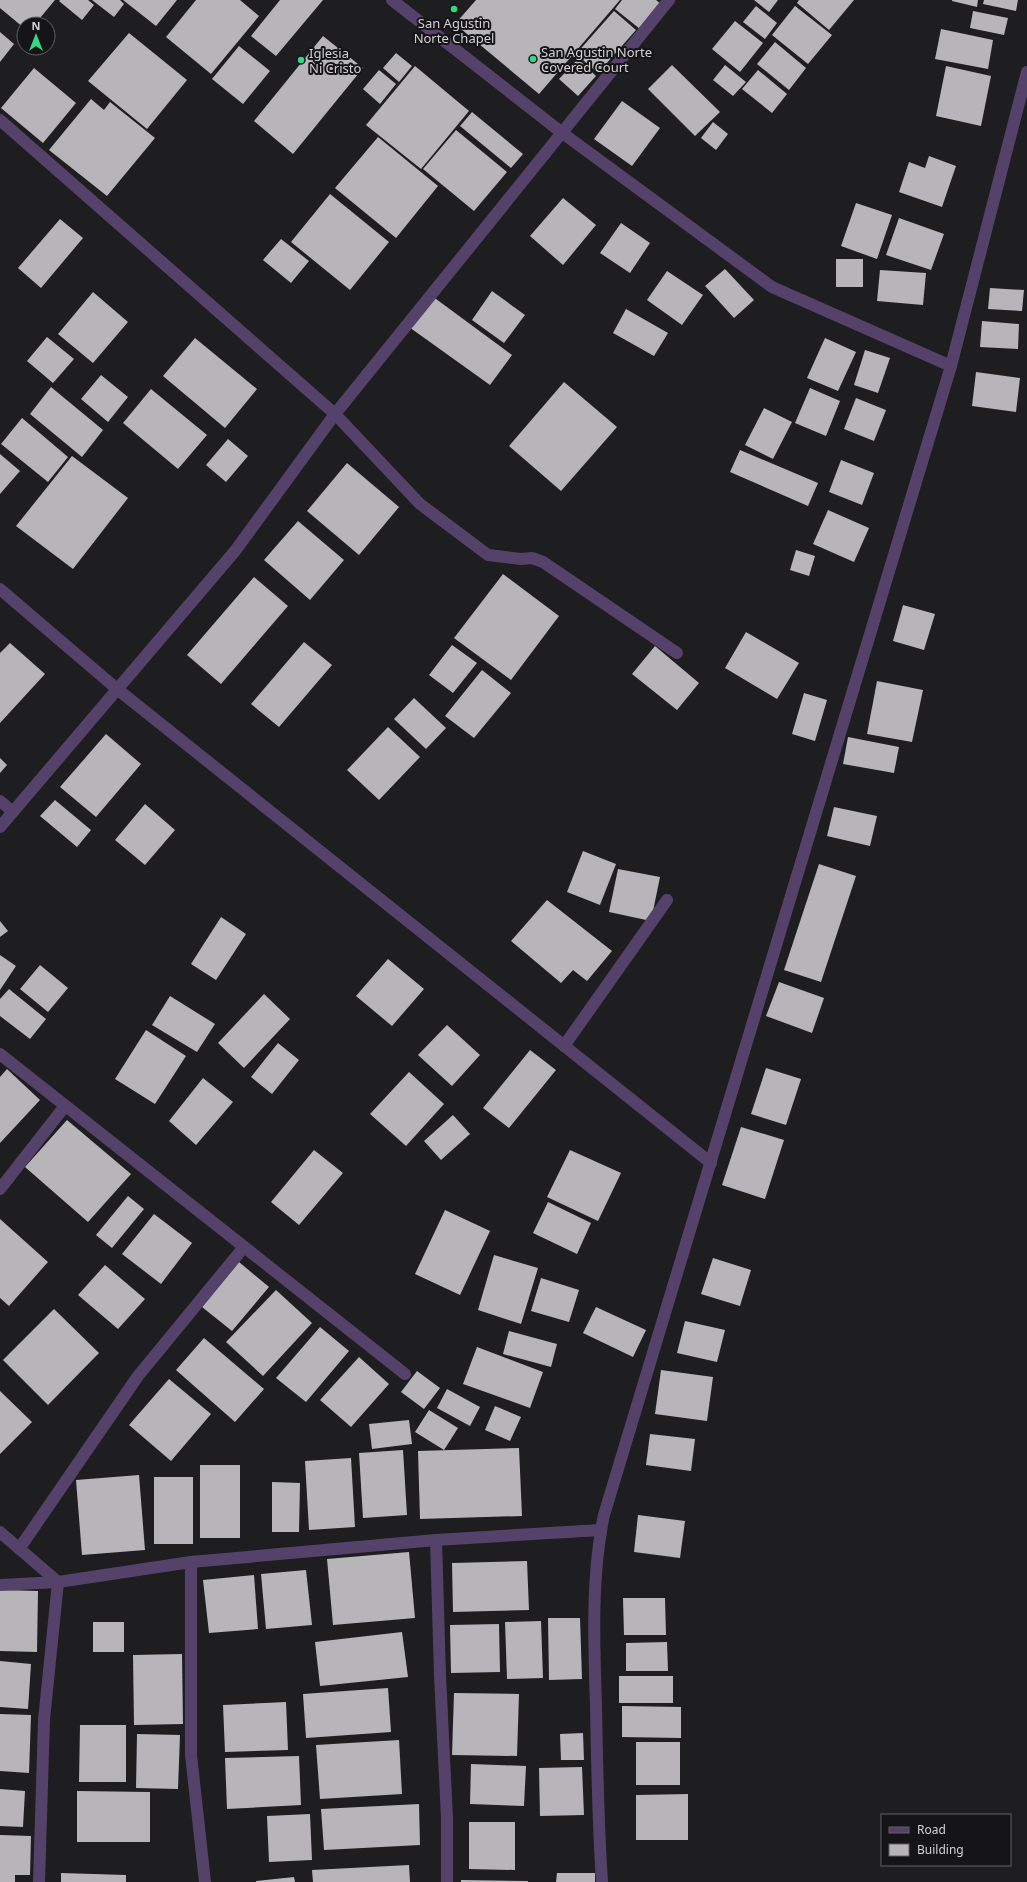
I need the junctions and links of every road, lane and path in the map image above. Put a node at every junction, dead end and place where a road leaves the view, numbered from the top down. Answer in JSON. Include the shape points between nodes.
{"nodes":[{"id":1,"x":392,"y":0,"type":"edge"},
{"id":2,"x":669,"y":0,"type":"edge"},
{"id":3,"x":1027,"y":72,"type":"edge"},
{"id":4,"x":0,"y":120,"type":"edge"},
{"id":5,"x":561,"y":132,"type":"junction"},
{"id":6,"x":951,"y":366,"type":"junction"},
{"id":7,"x":335,"y":414,"type":"junction"},
{"id":8,"x":0,"y":589,"type":"edge"},
{"id":9,"x":677,"y":653,"type":"dead end"},
{"id":10,"x":117,"y":689,"type":"junction"},
{"id":11,"x":0,"y":801,"type":"edge"},
{"id":12,"x":13,"y":812,"type":"junction"},
{"id":13,"x":0,"y":827,"type":"edge"},
{"id":14,"x":667,"y":900,"type":"dead end"},
{"id":15,"x":564,"y":1046,"type":"junction"},
{"id":16,"x":0,"y":1054,"type":"edge"},
{"id":17,"x":65,"y":1106,"type":"junction"},
{"id":18,"x":711,"y":1163,"type":"junction"},
{"id":19,"x":0,"y":1188,"type":"edge"},
{"id":20,"x":244,"y":1247,"type":"junction"},
{"id":21,"x":405,"y":1374,"type":"dead end"},
{"id":22,"x":600,"y":1530,"type":"junction"},
{"id":23,"x":0,"y":1532,"type":"edge"},
{"id":24,"x":436,"y":1540,"type":"junction"},
{"id":25,"x":19,"y":1549,"type":"junction"},
{"id":26,"x":191,"y":1562,"type":"junction"},
{"id":27,"x":58,"y":1582,"type":"junction"},
{"id":28,"x":0,"y":1585,"type":"edge"},
{"id":29,"x":39,"y":1882,"type":"edge"},
{"id":30,"x":205,"y":1882,"type":"edge"},
{"id":31,"x":447,"y":1882,"type":"edge"},
{"id":32,"x":602,"y":1882,"type":"edge"}],
"edges":[{"from":1,"to":5,"type":"street"},
{"from":2,"to":5,"type":"street"},
{"from":3,"to":6,"type":"street"},
{"from":4,"to":7,"type":"street"},
{"from":5,"to":6,"type":"street","via":[[772,286]]},
{"from":5,"to":7,"type":"street"},
{"from":6,"to":18,"type":"street"},
{"from":7,"to":9,"type":"street","via":[[420,504],[488,555],[532,558],[543,562]]},
{"from":7,"to":10,"type":"street","via":[[235,551]]},
{"from":8,"to":10,"type":"street"},
{"from":10,"to":12,"type":"street"},
{"from":10,"to":15,"type":"street"},
{"from":11,"to":12,"type":"street"},
{"from":12,"to":13,"type":"street"},
{"from":14,"to":15,"type":"street"},
{"from":15,"to":18,"type":"street"},
{"from":16,"to":17,"type":"street"},
{"from":17,"to":19,"type":"street"},
{"from":17,"to":20,"type":"street"},
{"from":18,"to":22,"type":"street"},
{"from":20,"to":21,"type":"street"},
{"from":20,"to":25,"type":"street","via":[[138,1376]]},
{"from":22,"to":24,"type":"street"},
{"from":22,"to":32,"type":"street","via":[[594,1622]]},
{"from":23,"to":25,"type":"street"},
{"from":24,"to":26,"type":"street"},
{"from":24,"to":31,"type":"street","via":[[448,1818]]},
{"from":25,"to":27,"type":"street"},
{"from":26,"to":27,"type":"street"},
{"from":26,"to":30,"type":"street","via":[[191,1755]]},
{"from":27,"to":28,"type":"street"},
{"from":27,"to":29,"type":"street","via":[[44,1720]]}]}
